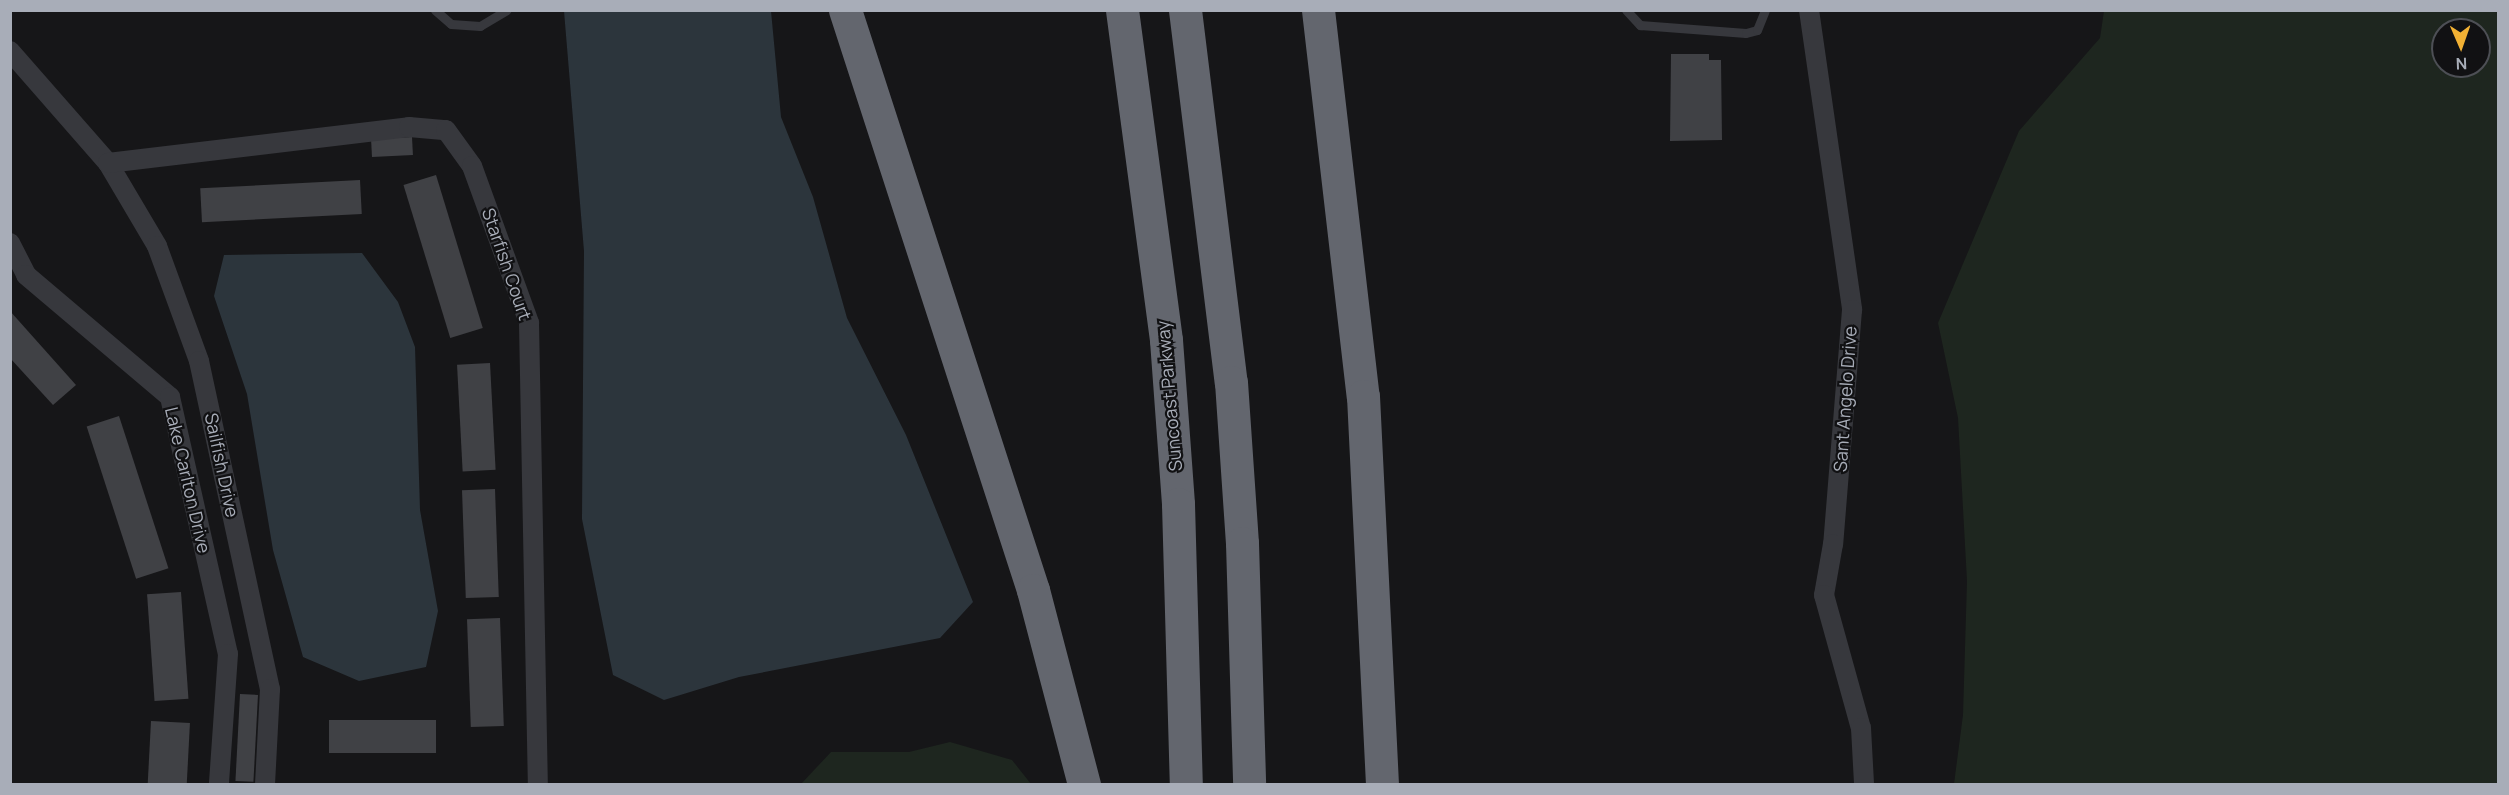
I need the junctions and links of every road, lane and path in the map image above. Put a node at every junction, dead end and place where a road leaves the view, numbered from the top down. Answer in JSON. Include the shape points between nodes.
{"nodes":[{"id":1,"x":435,"y":10,"type":"edge"},
{"id":2,"x":507,"y":10,"type":"edge"},
{"id":3,"x":845,"y":10,"type":"edge"},
{"id":4,"x":1122,"y":10,"type":"edge"},
{"id":5,"x":1185,"y":10,"type":"edge"},
{"id":6,"x":1318,"y":10,"type":"edge"},
{"id":7,"x":1626,"y":10,"type":"edge"},
{"id":8,"x":1765,"y":10,"type":"edge"},
{"id":9,"x":1809,"y":10,"type":"edge"},
{"id":10,"x":10,"y":51,"type":"edge"},
{"id":11,"x":108,"y":164,"type":"junction"},
{"id":12,"x":10,"y":243,"type":"edge"},
{"id":13,"x":219,"y":784,"type":"edge"},
{"id":14,"x":265,"y":784,"type":"edge"},
{"id":15,"x":538,"y":784,"type":"edge"},
{"id":16,"x":1084,"y":784,"type":"edge"},
{"id":17,"x":1186,"y":784,"type":"edge"},
{"id":18,"x":1249,"y":784,"type":"edge"},
{"id":19,"x":1382,"y":784,"type":"edge"},
{"id":20,"x":1864,"y":784,"type":"edge"}],
"edges":[{"from":1,"to":2,"type":"lane","via":[[451,24],[480,26]]},
{"from":3,"to":16,"type":"highway","via":[[1033,590]]},
{"from":4,"to":17,"type":"highway","name":"Suncoast Parkway","via":[[1166,340],[1178,504]]},
{"from":5,"to":18,"type":"highway","via":[[1231,382],[1242,543]]},
{"from":6,"to":19,"type":"highway","via":[[1363,396]]},
{"from":7,"to":8,"type":"lane","via":[[1640,25],[1746,33],[1757,30]]},
{"from":9,"to":20,"type":"street","name":"Sant Angelo Drive","via":[[1852,310],[1833,544],[1824,595],[1861,728]]},
{"from":10,"to":11,"type":"street","name":"Sailfish Drive"},
{"from":11,"to":14,"type":"street","name":"Sailfish Drive","via":[[157,246],[199,360],[270,689]]},
{"from":11,"to":15,"type":"street","name":"Starfish Court","via":[[409,127],[446,130],[472,166],[529,322]]},
{"from":12,"to":13,"type":"street","name":"Lake Carlton Drive","via":[[26,275],[170,397],[228,654]]}]}
